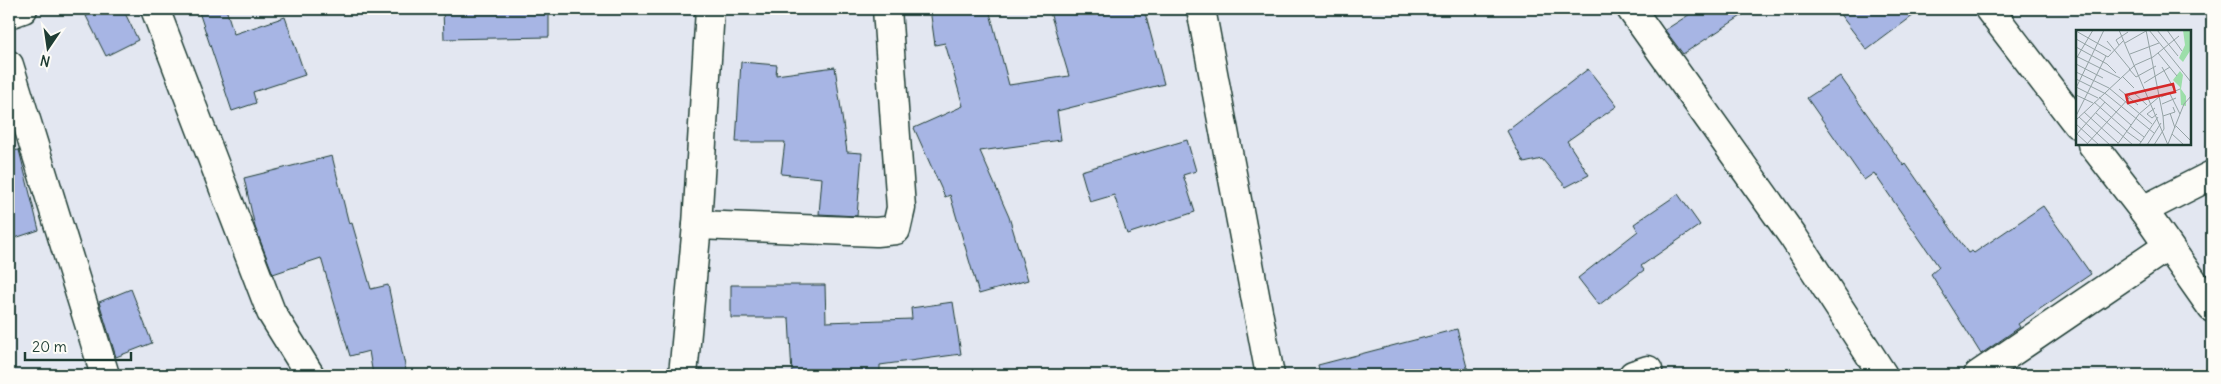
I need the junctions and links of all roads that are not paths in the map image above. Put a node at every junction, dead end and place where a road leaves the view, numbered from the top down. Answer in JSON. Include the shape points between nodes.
{"nodes":[{"id":1,"x":23,"y":9,"type":"edge"},
{"id":2,"x":155,"y":9,"type":"edge"},
{"id":3,"x":710,"y":9,"type":"edge"},
{"id":4,"x":887,"y":9,"type":"edge"},
{"id":5,"x":1200,"y":9,"type":"edge"},
{"id":6,"x":1631,"y":9,"type":"edge"},
{"id":7,"x":1989,"y":9,"type":"edge"},
{"id":8,"x":9,"y":14,"type":"edge"},
{"id":9,"x":9,"y":65,"type":"edge"},
{"id":10,"x":2076,"y":123,"type":"edge"},
{"id":11,"x":2093,"y":145,"type":"edge"},
{"id":12,"x":2212,"y":175,"type":"edge"},
{"id":13,"x":2143,"y":210,"type":"junction"},
{"id":14,"x":698,"y":225,"type":"junction"},
{"id":15,"x":2168,"y":246,"type":"junction"},
{"id":16,"x":2212,"y":308,"type":"edge"},
{"id":17,"x":106,"y":375,"type":"edge"},
{"id":18,"x":310,"y":375,"type":"edge"},
{"id":19,"x":683,"y":375,"type":"edge"},
{"id":20,"x":1270,"y":375,"type":"edge"},
{"id":21,"x":1883,"y":375,"type":"edge"},
{"id":22,"x":1978,"y":375,"type":"edge"}],
"edges":[{"from":1,"to":8,"type":"street"},
{"from":2,"to":18,"type":"street","via":[[271,312]]},
{"from":3,"to":14,"type":"street"},
{"from":4,"to":14,"type":"street","via":[[901,208],[896,230],[876,232]]},
{"from":5,"to":20,"type":"street"},
{"from":6,"to":21,"type":"street","via":[[1794,238]]},
{"from":7,"to":10,"type":"street"},
{"from":9,"to":17,"type":"street"},
{"from":11,"to":13,"type":"street"},
{"from":12,"to":13,"type":"street"},
{"from":13,"to":15,"type":"street"},
{"from":14,"to":19,"type":"street"},
{"from":15,"to":16,"type":"street"},
{"from":15,"to":22,"type":"street"}]}
